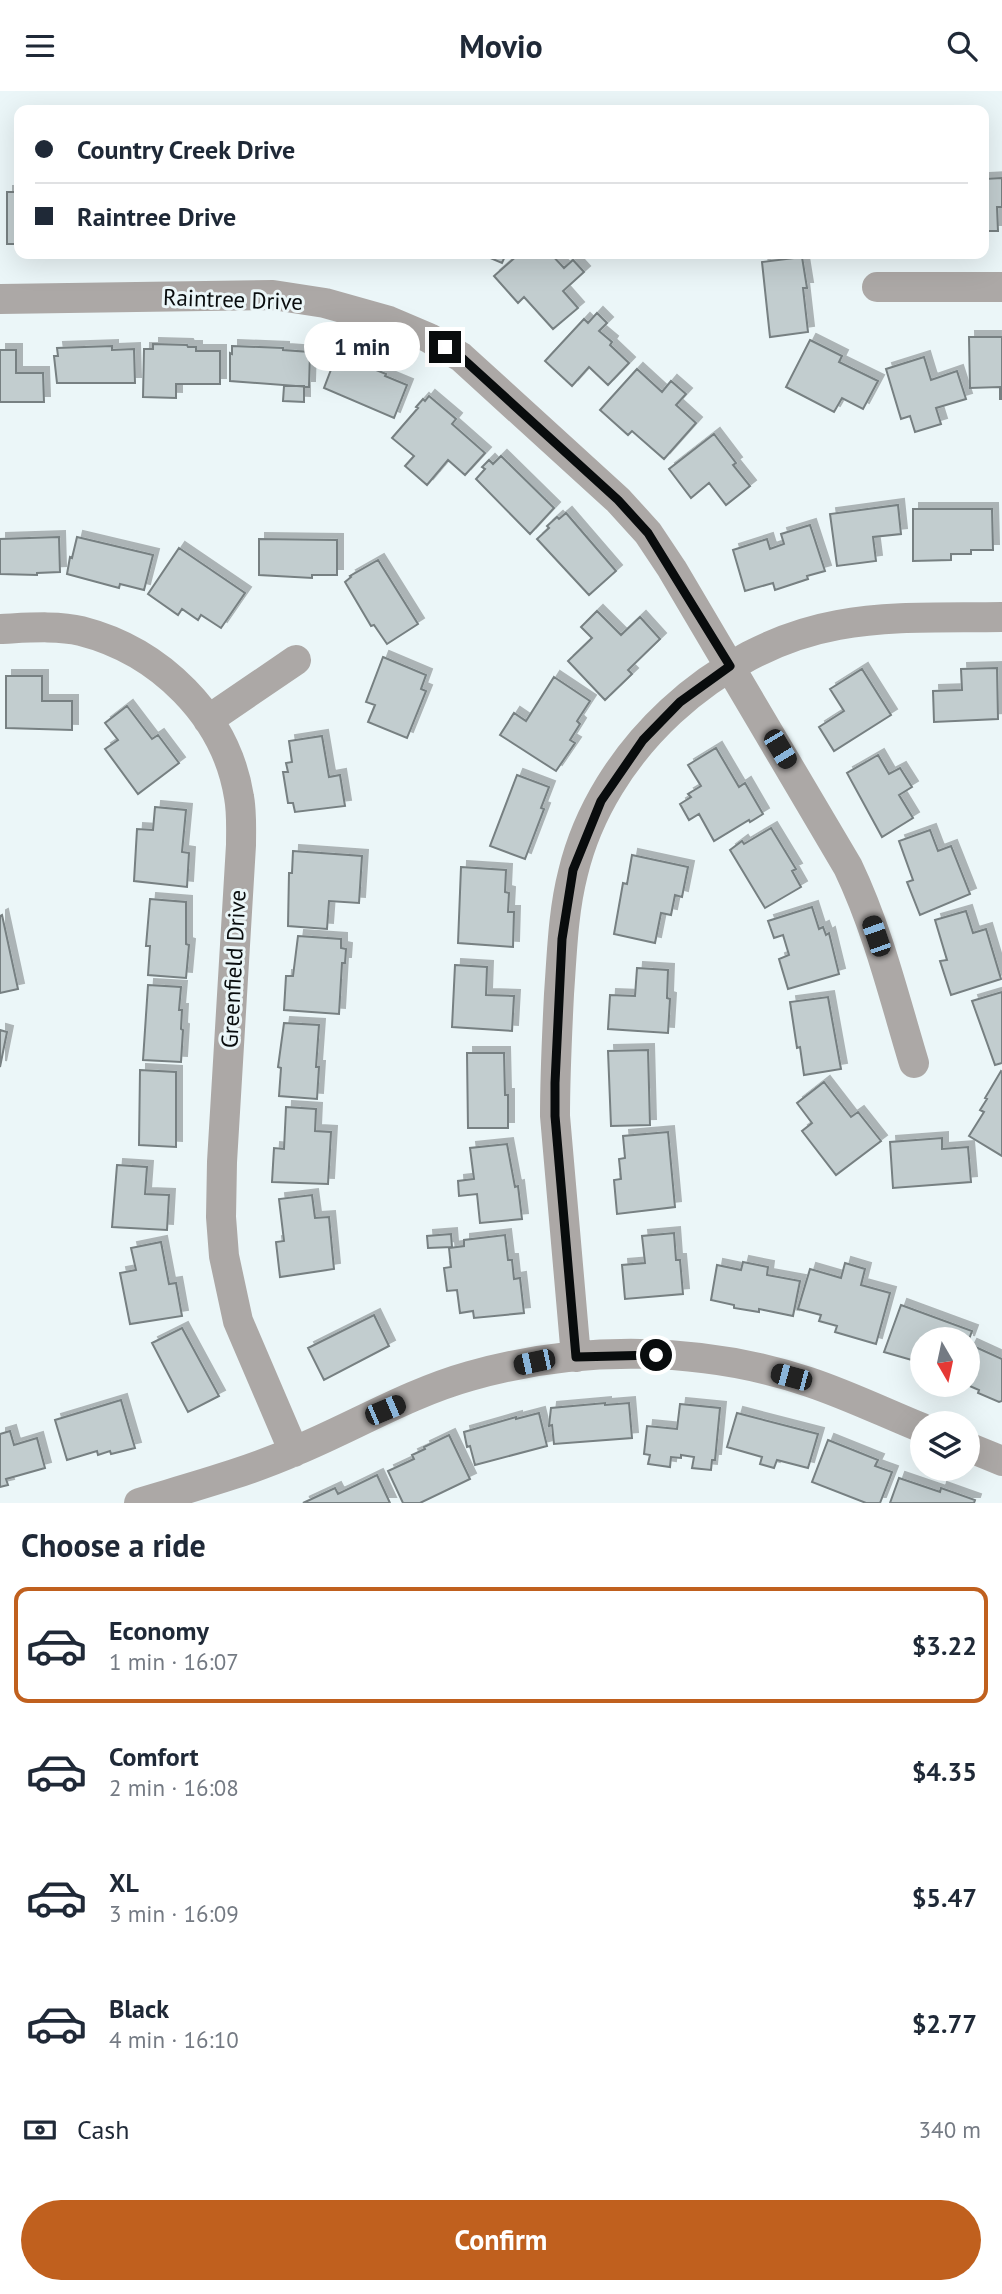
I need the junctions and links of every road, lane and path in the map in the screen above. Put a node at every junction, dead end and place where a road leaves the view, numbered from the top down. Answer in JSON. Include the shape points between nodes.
{"nodes":[{"id":1,"x":877,"y":287,"type":"dead end"},
{"id":2,"x":1002,"y":287,"type":"edge"},
{"id":3,"x":0,"y":299,"type":"edge"},
{"id":4,"x":1002,"y":617,"type":"edge"},
{"id":5,"x":0,"y":629,"type":"edge"},
{"id":6,"x":296,"y":660,"type":"dead end"},
{"id":7,"x":730,"y":666,"type":"junction"},
{"id":8,"x":208,"y":720,"type":"junction"},
{"id":9,"x":914,"y":1063,"type":"dead end"},
{"id":10,"x":576,"y":1357,"type":"junction"},
{"id":11,"x":910,"y":1423,"type":"edge"},
{"id":12,"x":294,"y":1452,"type":"junction"},
{"id":13,"x":980,"y":1452,"type":"edge"},
{"id":14,"x":1002,"y":1461,"type":"edge"},
{"id":15,"x":139,"y":1503,"type":"edge"}],
"edges":[{"from":1,"to":2,"type":"street"},
{"from":3,"to":7,"type":"street","name":"Raintree Drive","via":[[273,296],[367,313],[429,338],[461,357],[618,500],[648,533]]},
{"from":4,"to":7,"type":"street","via":[[885,619],[837,625],[780,641]]},
{"from":5,"to":8,"type":"street","name":"Greenfield Drive","via":[[78,630],[108,640],[184,687]]},
{"from":6,"to":8,"type":"street"},
{"from":7,"to":9,"type":"street","name":"Raintree Drive","via":[[863,897]]},
{"from":7,"to":10,"type":"street","via":[[685,698],[643,740],[601,801],[573,870],[562,939],[555,1116]]},
{"from":8,"to":12,"type":"street","name":"Greenfield Drive","via":[[232,768],[241,823],[222,1162],[225,1256],[238,1321]]},
{"from":10,"to":11,"type":"street","via":[[674,1355],[728,1362],[809,1382]]},
{"from":10,"to":12,"type":"street","via":[[470,1376]]},
{"from":12,"to":15,"type":"street"},
{"from":13,"to":14,"type":"street"}]}
